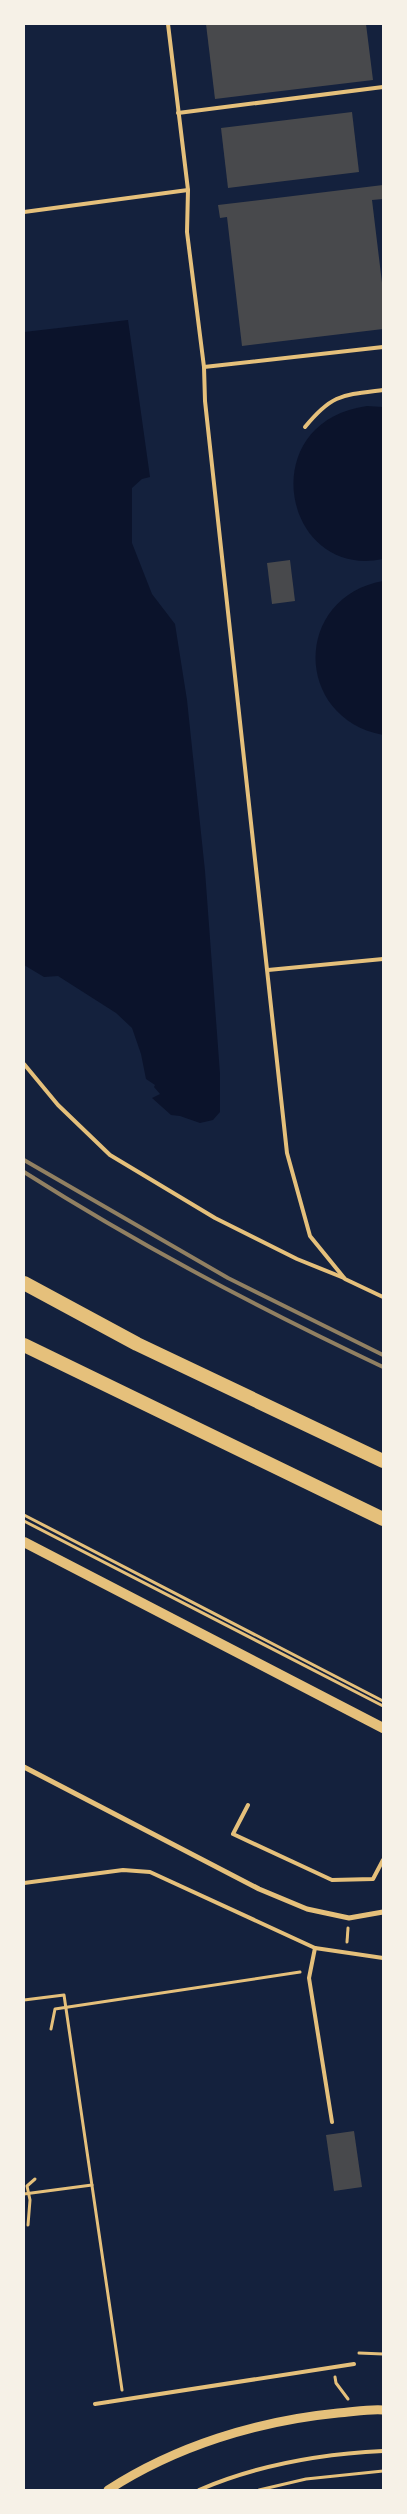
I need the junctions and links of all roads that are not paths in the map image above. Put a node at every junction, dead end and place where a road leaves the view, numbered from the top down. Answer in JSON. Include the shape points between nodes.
{"nodes":[{"id":1,"x":168,"y":24,"type":"edge"},
{"id":2,"x":383,"y":87,"type":"edge"},
{"id":3,"x":178,"y":113,"type":"junction"},
{"id":4,"x":188,"y":190,"type":"junction"},
{"id":5,"x":24,"y":212,"type":"edge"},
{"id":6,"x":383,"y":347,"type":"edge"},
{"id":7,"x":204,"y":368,"type":"junction"},
{"id":8,"x":383,"y":390,"type":"edge"},
{"id":9,"x":305,"y":427,"type":"dead end"},
{"id":10,"x":383,"y":959,"type":"edge"},
{"id":11,"x":268,"y":970,"type":"junction"},
{"id":12,"x":24,"y":1064,"type":"edge"},
{"id":13,"x":345,"y":1279,"type":"junction"},
{"id":14,"x":24,"y":1283,"type":"edge"},
{"id":15,"x":383,"y":1298,"type":"edge"},
{"id":16,"x":24,"y":1345,"type":"edge"},
{"id":17,"x":383,"y":1461,"type":"edge"},
{"id":18,"x":383,"y":1519,"type":"edge"},
{"id":19,"x":24,"y":1542,"type":"edge"},
{"id":20,"x":383,"y":1728,"type":"edge"},
{"id":21,"x":24,"y":1767,"type":"edge"},
{"id":22,"x":248,"y":1805,"type":"dead end"},
{"id":23,"x":383,"y":1860,"type":"edge"},
{"id":24,"x":24,"y":1883,"type":"edge"},
{"id":25,"x":383,"y":1912,"type":"edge"},
{"id":26,"x":315,"y":1948,"type":"junction"},
{"id":27,"x":383,"y":1958,"type":"edge"},
{"id":28,"x":332,"y":2122,"type":"dead end"},
{"id":29,"x":354,"y":2364,"type":"dead end"},
{"id":30,"x":94,"y":2404,"type":"dead end"},
{"id":31,"x":383,"y":2410,"type":"edge"},
{"id":32,"x":383,"y":2451,"type":"edge"},
{"id":33,"x":108,"y":2490,"type":"edge"},
{"id":34,"x":199,"y":2490,"type":"edge"}],
"edges":[{"from":1,"to":3,"type":"lane"},
{"from":2,"to":3,"type":"lane"},
{"from":3,"to":4,"type":"lane"},
{"from":4,"to":5,"type":"lane"},
{"from":4,"to":7,"type":"lane","via":[[187,232]]},
{"from":6,"to":7,"type":"lane"},
{"from":7,"to":11,"type":"lane"},
{"from":8,"to":9,"type":"lane","via":[[341,395],[321,407]]},
{"from":10,"to":11,"type":"lane"},
{"from":11,"to":13,"type":"lane","via":[[287,1153],[310,1236]]},
{"from":12,"to":13,"type":"lane","via":[[58,1105],[110,1155],[215,1218]]},
{"from":13,"to":15,"type":"lane"},
{"from":14,"to":17,"type":"highway","via":[[137,1344]]},
{"from":16,"to":18,"type":"highway"},
{"from":19,"to":20,"type":"main road"},
{"from":21,"to":25,"type":"street","via":[[259,1889],[307,1909],[349,1918]]},
{"from":22,"to":23,"type":"lane","via":[[233,1834],[332,1880],[373,1880]]},
{"from":24,"to":26,"type":"lane","via":[[123,1870],[150,1872]]},
{"from":26,"to":27,"type":"lane"},
{"from":26,"to":28,"type":"lane","via":[[309,1978]]},
{"from":29,"to":30,"type":"lane"},
{"from":31,"to":33,"type":"street","via":[[303,2416],[238,2430],[176,2454]]},
{"from":32,"to":34,"type":"lane","via":[[275,2465]]}]}
